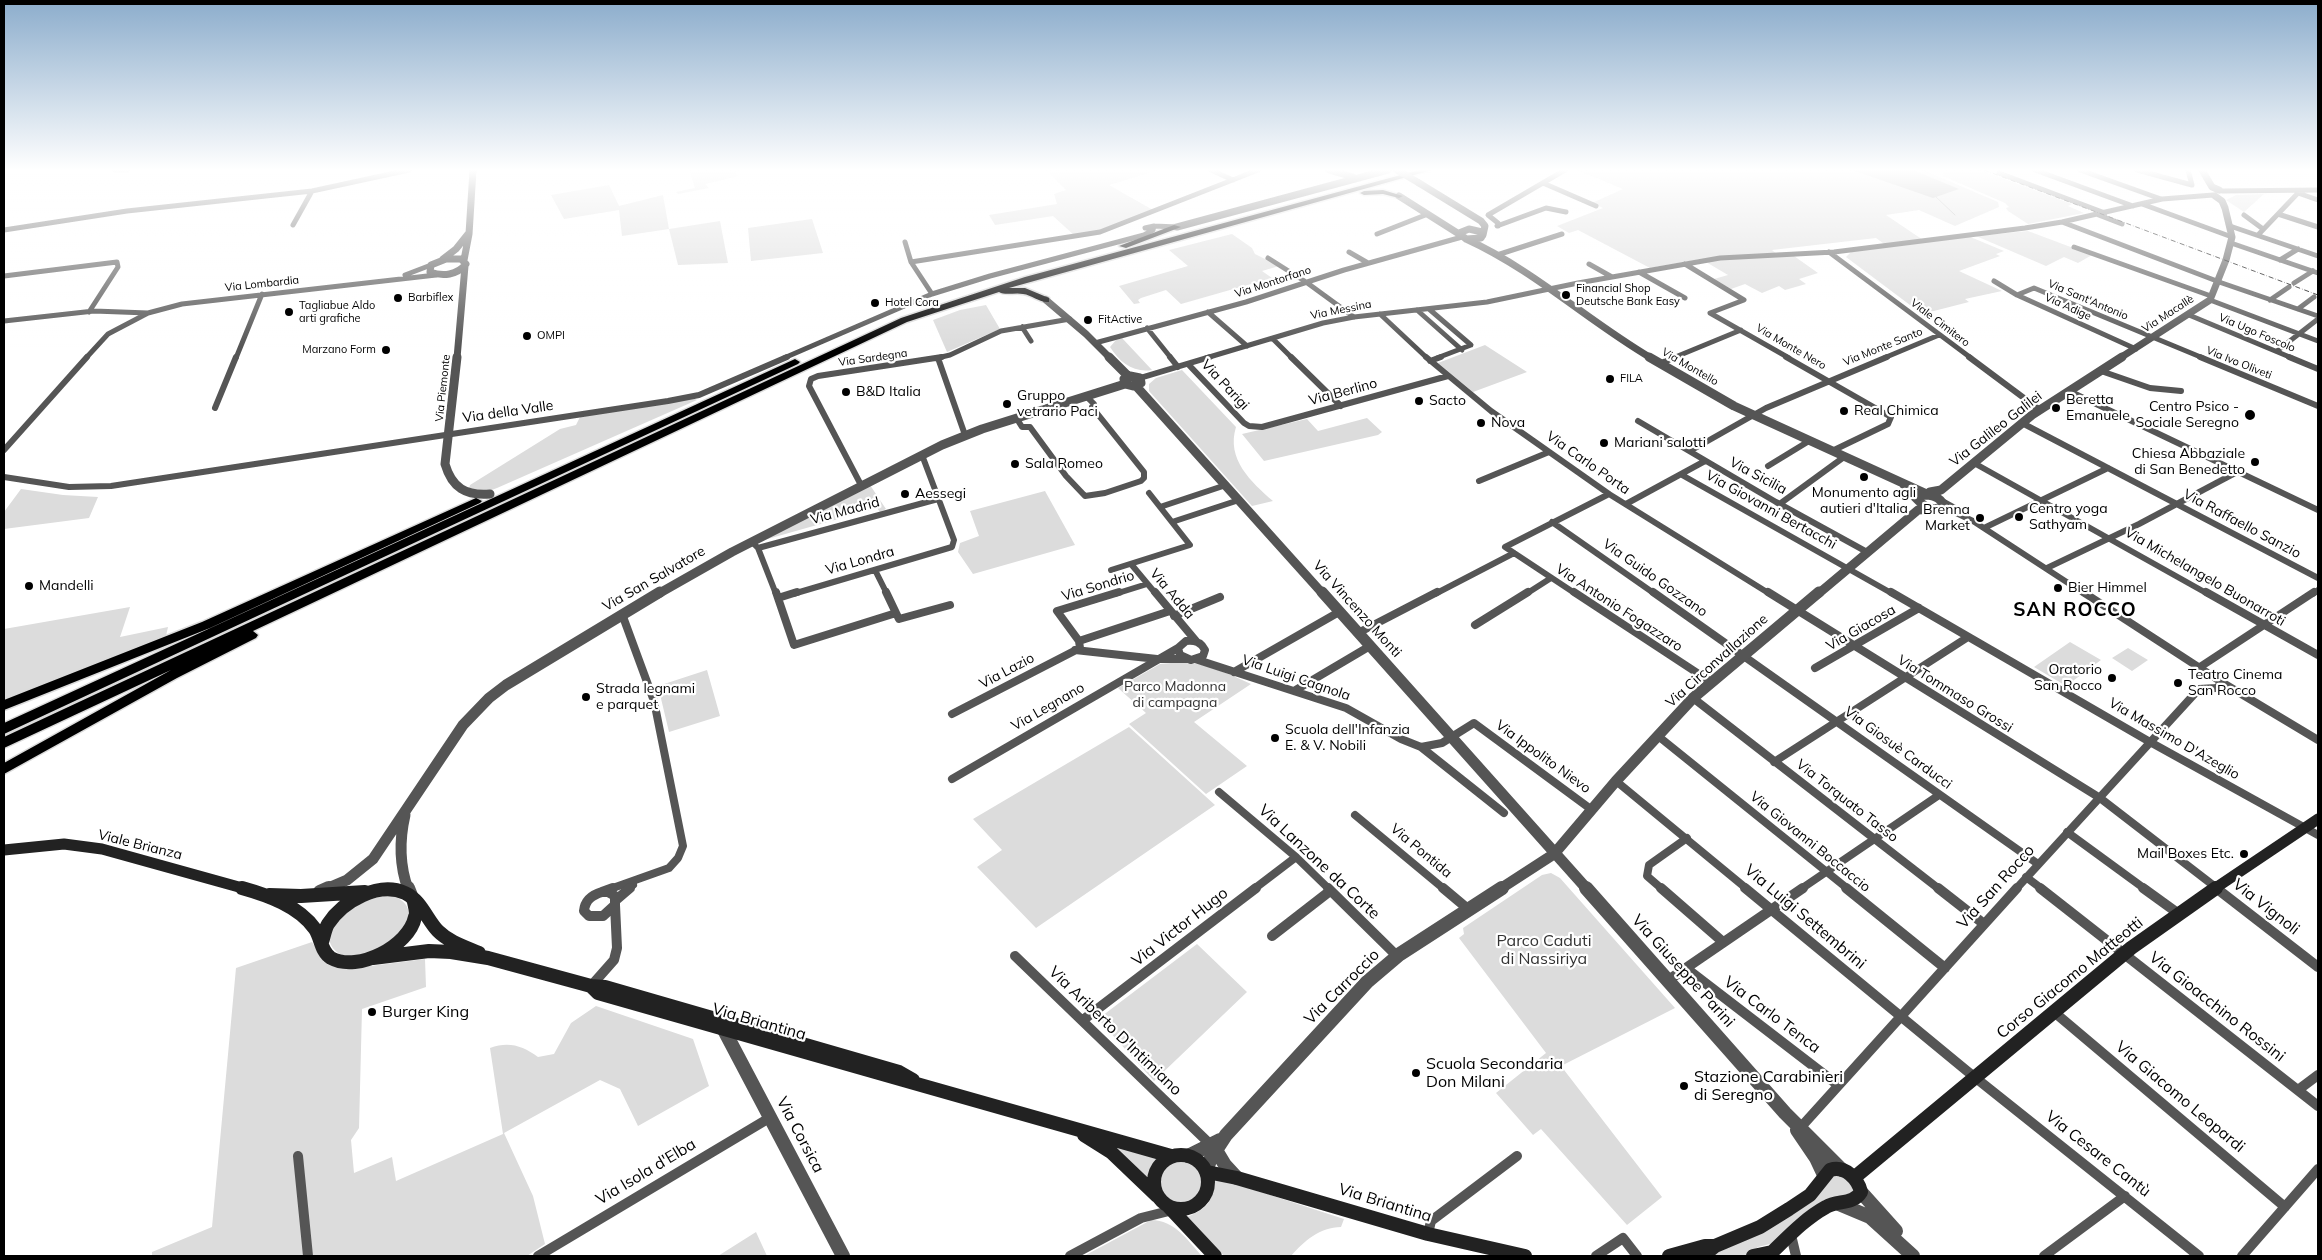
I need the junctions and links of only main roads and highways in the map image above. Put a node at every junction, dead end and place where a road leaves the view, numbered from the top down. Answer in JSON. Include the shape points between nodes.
{"nodes":[{"id":1,"x":1173,"y":229,"type":"edge"},
{"id":2,"x":1201,"y":229,"type":"edge"},
{"id":3,"x":1210,"y":229,"type":"edge"},
{"id":4,"x":1108,"y":255,"type":"junction"},
{"id":5,"x":959,"y":300,"type":"junction"},
{"id":6,"x":704,"y":404,"type":"junction"},
{"id":7,"x":717,"y":408,"type":"junction"},
{"id":8,"x":4,"y":705,"type":"edge"},
{"id":9,"x":4,"y":729,"type":"edge"},
{"id":10,"x":4,"y":743,"type":"edge"},
{"id":11,"x":4,"y":769,"type":"edge"},
{"id":12,"x":2318,"y":819,"type":"edge"},
{"id":13,"x":4,"y":850,"type":"edge"},
{"id":14,"x":378,"y":891,"type":"junction"},
{"id":15,"x":267,"y":895,"type":"junction"},
{"id":16,"x":414,"y":902,"type":"junction"},
{"id":17,"x":322,"y":942,"type":"junction"},
{"id":18,"x":373,"y":958,"type":"junction"},
{"id":19,"x":488,"y":958,"type":"junction"},
{"id":20,"x":591,"y":986,"type":"junction"},
{"id":21,"x":920,"y":1084,"type":"junction"},
{"id":22,"x":1072,"y":1128,"type":"junction"},
{"id":23,"x":1172,"y":1156,"type":"junction"},
{"id":24,"x":1206,"y":1172,"type":"junction"},
{"id":25,"x":1848,"y":1174,"type":"junction"},
{"id":26,"x":1169,"y":1206,"type":"junction"},
{"id":27,"x":1716,"y":1246,"type":"junction"},
{"id":28,"x":1772,"y":1255,"type":"edge"},
{"id":29,"x":1215,"y":1256,"type":"edge"},
{"id":30,"x":1525,"y":1256,"type":"edge"},
{"id":31,"x":1669,"y":1256,"type":"edge"},
{"id":32,"x":1703,"y":1256,"type":"edge"},
{"id":33,"x":1753,"y":1256,"type":"edge"}],
"edges":[{"from":1,"to":4,"type":"highway"},
{"from":2,"to":4,"type":"highway"},
{"from":3,"to":4,"type":"highway"},
{"from":4,"to":5,"type":"highway"},
{"from":4,"to":5,"type":"highway","via":[[1098,264],[1048,281],[1042,292],[1046,300],[1025,291],[1013,290]]},
{"from":4,"to":6,"type":"highway","via":[[925,305]]},
{"from":5,"to":7,"type":"highway","via":[[904,320]]},
{"from":6,"to":8,"type":"highway","via":[[620,436],[206,625]]},
{"from":6,"to":9,"type":"highway"},
{"from":7,"to":10,"type":"highway"},
{"from":7,"to":11,"type":"highway","via":[[630,457],[210,656]]},
{"from":12,"to":25,"type":"main road","name":"Corso Giacomo Matteotti","via":[[2124,954],[1975,1078]]},
{"from":13,"to":15,"type":"main road","name":"Viale Brianza","via":[[64,844],[102,849]]},
{"from":14,"to":15,"type":"main road"},
{"from":14,"to":16,"type":"main road","via":[[394,890],[407,894]]},
{"from":14,"to":17,"type":"main road","via":[[342,908],[327,925]]},
{"from":15,"to":17,"type":"main road","via":[[304,917],[316,929]]},
{"from":16,"to":18,"type":"main road","via":[[416,916],[410,930],[390,950]]},
{"from":16,"to":19,"type":"main road","name":"Via Briantina","via":[[440,933]]},
{"from":17,"to":18,"type":"main road","via":[[329,957],[340,962],[361,962]]},
{"from":18,"to":19,"type":"main road","name":"Via Briantina","via":[[429,951]]},
{"from":19,"to":20,"type":"main road","name":"Via Briantina"},
{"from":20,"to":21,"type":"main road","name":"Via Briantina","via":[[605,987],[870,1063],[899,1072]]},
{"from":20,"to":21,"type":"main road","name":"Via Briantina","via":[[598,993]]},
{"from":21,"to":22,"type":"main road","name":"Via Briantina"},
{"from":22,"to":23,"type":"main road","name":"Via Briantina"},
{"from":22,"to":26,"type":"main road","name":"Via Briantina","via":[[1111,1152]]},
{"from":23,"to":24,"type":"main road","name":"Via Briantina","via":[[1203,1151],[1198,1160]]},
{"from":23,"to":26,"type":"main road","via":[[1160,1164],[1154,1184]]},
{"from":24,"to":26,"type":"main road","via":[[1208,1188],[1194,1207]]},
{"from":24,"to":30,"type":"main road","name":"Via Briantina","via":[[1429,1228]]},
{"from":25,"to":27,"type":"main road","via":[[1835,1169],[1824,1174],[1817,1190],[1808,1197],[1761,1227]]},
{"from":25,"to":28,"type":"main road","via":[[1861,1192],[1853,1202],[1836,1203],[1822,1210]]},
{"from":26,"to":29,"type":"main road","name":"Via Briantina"},
{"from":27,"to":31,"type":"main road"},
{"from":27,"to":32,"type":"main road"},
{"from":28,"to":33,"type":"main road"}]}
